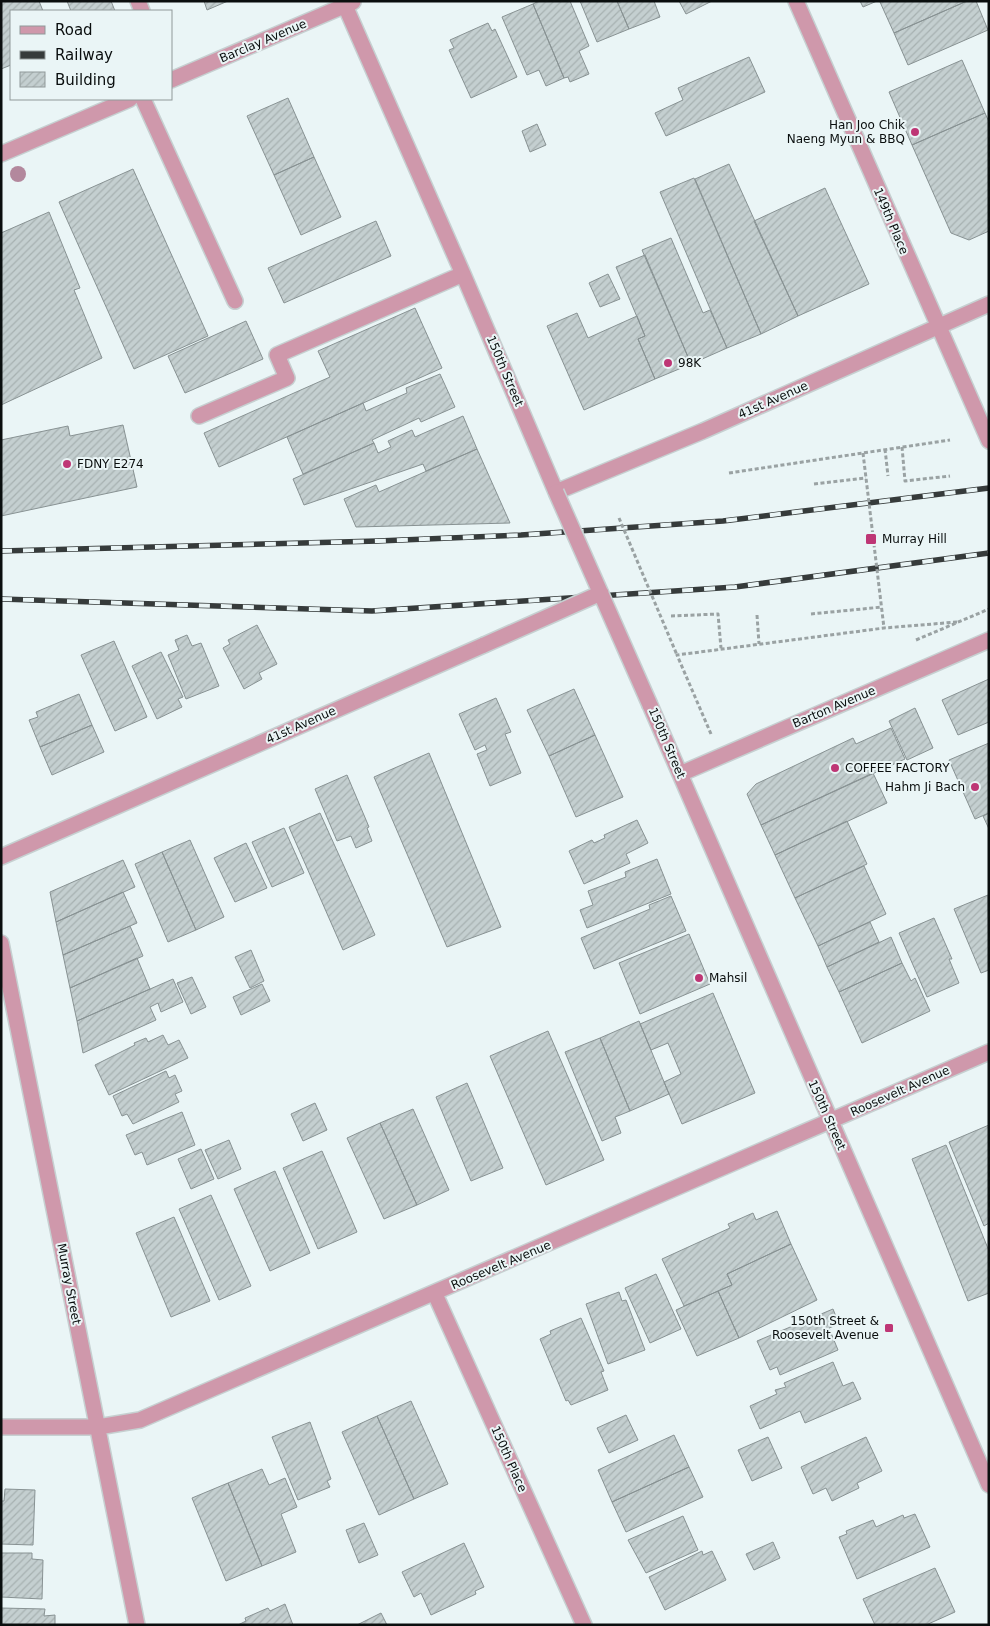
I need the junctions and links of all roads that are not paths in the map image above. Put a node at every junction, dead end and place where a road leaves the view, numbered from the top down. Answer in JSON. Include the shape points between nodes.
{"nodes":[{"id":1,"x":796,"y":1,"type":"edge"},
{"id":2,"x":347,"y":3,"type":"edge"},
{"id":3,"x":172,"y":80,"type":"edge"},
{"id":4,"x":128,"y":100,"type":"edge"},
{"id":5,"x":143,"y":100,"type":"edge"},
{"id":6,"x":1,"y":154,"type":"edge"},
{"id":7,"x":464,"y":274,"type":"junction"},
{"id":8,"x":236,"y":301,"type":"dead end"},
{"id":9,"x":989,"y":304,"type":"edge"},
{"id":10,"x":937,"y":327,"type":"junction"},
{"id":11,"x":199,"y":416,"type":"dead end"},
{"id":12,"x":989,"y":441,"type":"edge"},
{"id":13,"x":556,"y":492,"type":"junction"},
{"id":14,"x":601,"y":593,"type":"junction"},
{"id":15,"x":989,"y":640,"type":"edge"},
{"id":16,"x":680,"y":774,"type":"junction"},
{"id":17,"x":1,"y":857,"type":"edge"},
{"id":18,"x":1,"y":943,"type":"edge"},
{"id":19,"x":989,"y":1052,"type":"edge"},
{"id":20,"x":830,"y":1122,"type":"junction"},
{"id":21,"x":435,"y":1294,"type":"junction"},
{"id":22,"x":1,"y":1427,"type":"edge"},
{"id":23,"x":98,"y":1427,"type":"junction"},
{"id":24,"x":989,"y":1485,"type":"edge"},
{"id":25,"x":137,"y":1625,"type":"edge"},
{"id":26,"x":584,"y":1625,"type":"edge"}],
"edges":[{"from":1,"to":10,"type":"street","name":"149th Place"},
{"from":2,"to":3,"type":"street","name":"Barclay Avenue"},
{"from":2,"to":7,"type":"street","name":"150th Street"},
{"from":4,"to":6,"type":"street"},
{"from":5,"to":8,"type":"street"},
{"from":7,"to":11,"type":"street","via":[[277,355],[287,378]]},
{"from":7,"to":13,"type":"street","name":"150th Street"},
{"from":9,"to":10,"type":"street","name":"41st Avenue"},
{"from":10,"to":12,"type":"street","name":"149th Place"},
{"from":10,"to":13,"type":"street","name":"41st Avenue"},
{"from":13,"to":14,"type":"street","name":"150th Street","bridge":true},
{"from":14,"to":16,"type":"street","name":"150th Street","bridge":true},
{"from":14,"to":17,"type":"street","name":"41st Avenue","bridge":true},
{"from":15,"to":16,"type":"street","name":"Barton Avenue"},
{"from":16,"to":20,"type":"street","name":"150th Street"},
{"from":18,"to":23,"type":"street","name":"Murray Street"},
{"from":19,"to":20,"type":"street","name":"Roosevelt Avenue"},
{"from":20,"to":21,"type":"street","name":"Roosevelt Avenue"},
{"from":20,"to":24,"type":"street","name":"150th Street"},
{"from":21,"to":23,"type":"street","name":"Roosevelt Avenue","via":[[140,1420]]},
{"from":21,"to":26,"type":"street","name":"150th Place"},
{"from":22,"to":23,"type":"street","name":"Roosevelt Avenue"},
{"from":23,"to":25,"type":"street","name":"Murray Street"}]}
